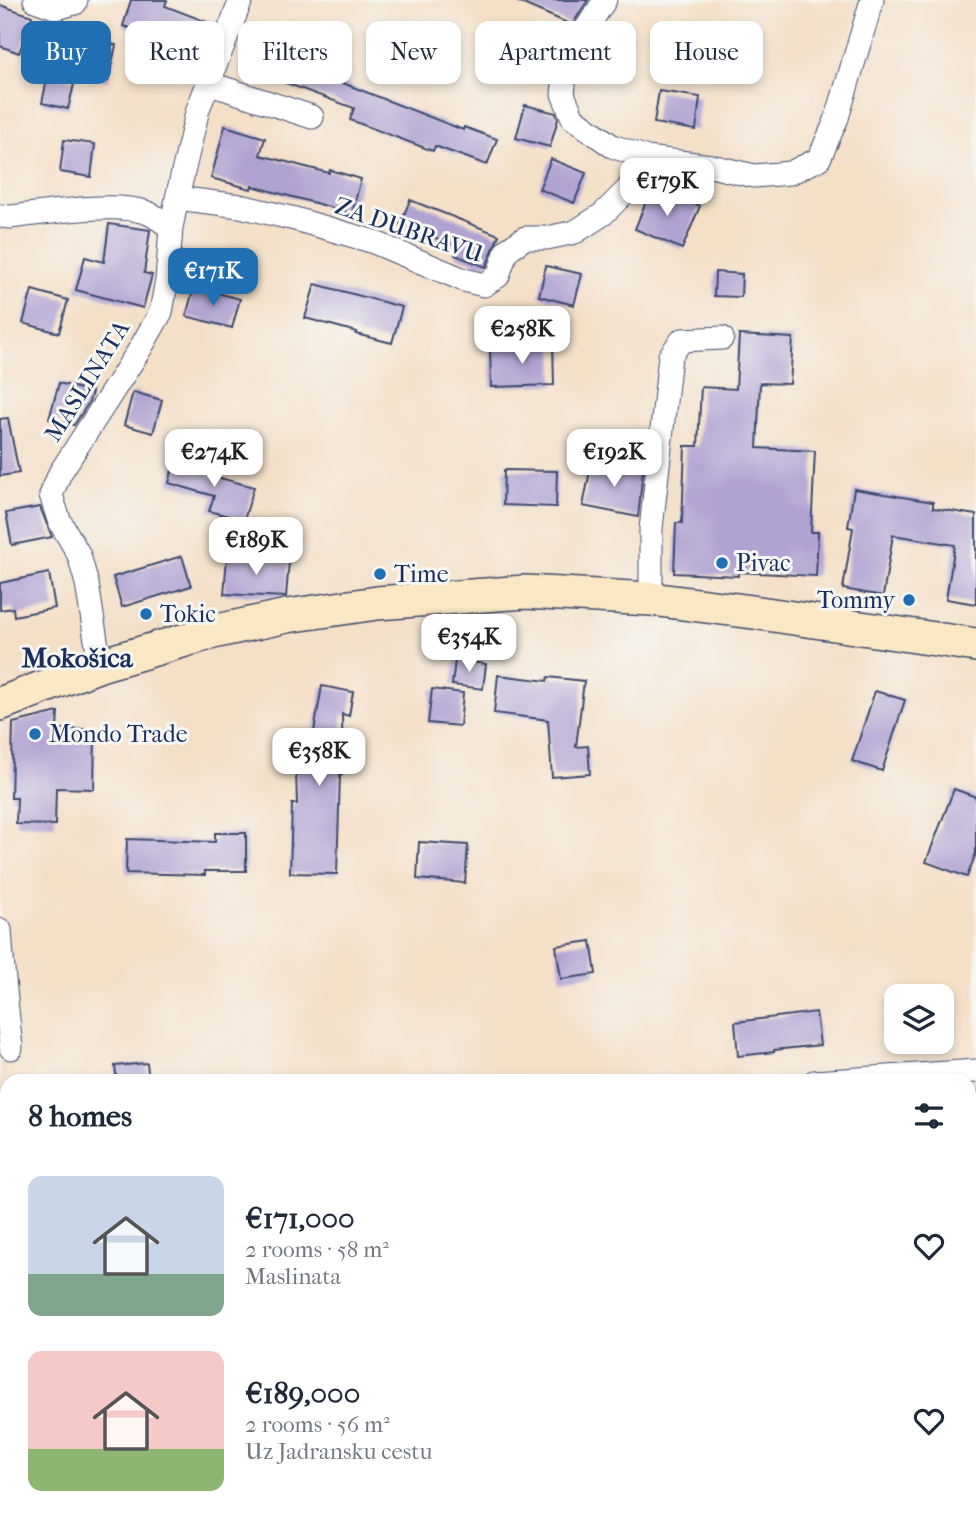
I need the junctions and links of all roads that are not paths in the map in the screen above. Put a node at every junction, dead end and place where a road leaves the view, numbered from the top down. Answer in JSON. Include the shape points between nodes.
{"nodes":[{"id":1,"x":34,"y":0,"type":"edge"},
{"id":2,"x":76,"y":0,"type":"edge"},
{"id":3,"x":241,"y":0,"type":"edge"},
{"id":4,"x":605,"y":0,"type":"edge"},
{"id":5,"x":872,"y":0,"type":"edge"},
{"id":6,"x":224,"y":43,"type":"edge"},
{"id":7,"x":208,"y":84,"type":"edge"},
{"id":8,"x":211,"y":84,"type":"edge"},
{"id":9,"x":312,"y":117,"type":"dead end"},
{"id":10,"x":647,"y":158,"type":"junction"},
{"id":11,"x":177,"y":198,"type":"junction"},
{"id":12,"x":0,"y":216,"type":"edge"},
{"id":13,"x":171,"y":228,"type":"junction"},
{"id":14,"x":722,"y":338,"type":"dead end"},
{"id":15,"x":651,"y":599,"type":"junction"},
{"id":16,"x":976,"y":645,"type":"edge"},
{"id":17,"x":100,"y":665,"type":"junction"},
{"id":18,"x":0,"y":704,"type":"edge"},
{"id":19,"x":0,"y":930,"type":"edge"},
{"id":20,"x":11,"y":1048,"type":"dead end"},
{"id":21,"x":976,"y":1071,"type":"edge"},
{"id":22,"x":931,"y":1074,"type":"edge"}],
"edges":[{"from":1,"to":2,"type":"street","via":[[57,8]]},
{"from":3,"to":6,"type":"street","name":"MASLINATA"},
{"from":4,"to":10,"type":"street","via":[[567,58],[563,94],[573,118],[612,146]]},
{"from":5,"to":10,"type":"street","via":[[837,118],[819,159],[790,173],[754,176]]},
{"from":7,"to":11,"type":"street","name":"MASLINATA"},
{"from":8,"to":9,"type":"street"},
{"from":10,"to":11,"type":"street","name":"ZA DUBRAVU","via":[[628,189],[603,214],[575,232],[525,238],[508,250],[498,276],[484,285],[371,241],[295,219]]},
{"from":11,"to":13,"type":"street","name":"MASLINATA"},
{"from":12,"to":13,"type":"street","via":[[124,209],[148,213]]},
{"from":13,"to":17,"type":"street","name":"MASLINATA","via":[[161,312],[60,472],[51,495],[79,555]]},
{"from":14,"to":15,"type":"street","via":[[682,340],[670,356],[651,529]]},
{"from":15,"to":16,"type":"main road"},
{"from":15,"to":17,"type":"main road","via":[[525,592],[377,603],[213,632]]},
{"from":17,"to":18,"type":"main road"},
{"from":19,"to":20,"type":"street"},
{"from":21,"to":22,"type":"street"}]}
